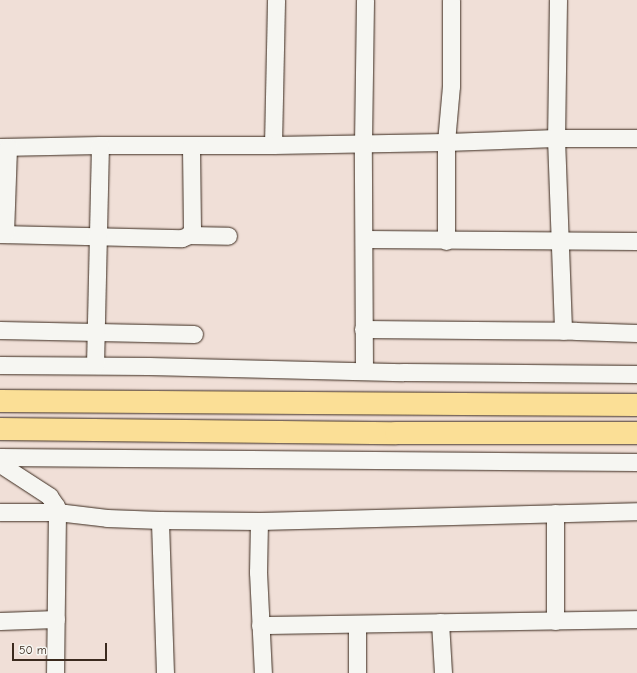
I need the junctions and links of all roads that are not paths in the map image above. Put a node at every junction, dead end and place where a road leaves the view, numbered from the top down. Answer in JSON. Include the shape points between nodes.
{"nodes":[{"id":1,"x":276,"y":0,"type":"edge"},
{"id":2,"x":365,"y":0,"type":"edge"},
{"id":3,"x":451,"y":0,"type":"edge"},
{"id":4,"x":558,"y":0,"type":"edge"},
{"id":5,"x":556,"y":138,"type":"junction"},
{"id":6,"x":637,"y":138,"type":"edge"},
{"id":7,"x":446,"y":142,"type":"junction"},
{"id":8,"x":363,"y":144,"type":"junction"},
{"id":9,"x":100,"y":145,"type":"junction"},
{"id":10,"x":191,"y":145,"type":"junction"},
{"id":11,"x":273,"y":145,"type":"junction"},
{"id":12,"x":4,"y":147,"type":"edge"},
{"id":13,"x":3,"y":234,"type":"edge"},
{"id":14,"x":189,"y":235,"type":"junction"},
{"id":15,"x":228,"y":236,"type":"dead end"},
{"id":16,"x":98,"y":237,"type":"junction"},
{"id":17,"x":365,"y":239,"type":"junction"},
{"id":18,"x":560,"y":240,"type":"junction"},
{"id":19,"x":446,"y":241,"type":"junction"},
{"id":20,"x":637,"y":241,"type":"edge"},
{"id":21,"x":363,"y":328,"type":"junction"},
{"id":22,"x":0,"y":330,"type":"edge"},
{"id":23,"x":563,"y":331,"type":"junction"},
{"id":24,"x":95,"y":333,"type":"junction"},
{"id":25,"x":637,"y":333,"type":"edge"},
{"id":26,"x":194,"y":334,"type":"dead end"},
{"id":27,"x":96,"y":365,"type":"junction"},
{"id":28,"x":0,"y":366,"type":"edge"},
{"id":29,"x":364,"y":371,"type":"junction"},
{"id":30,"x":637,"y":374,"type":"edge"},
{"id":31,"x":0,"y":401,"type":"edge"},
{"id":32,"x":637,"y":405,"type":"edge"},
{"id":33,"x":0,"y":429,"type":"edge"},
{"id":34,"x":637,"y":433,"type":"edge"},
{"id":35,"x":0,"y":457,"type":"edge"},
{"id":36,"x":637,"y":462,"type":"edge"},
{"id":37,"x":0,"y":464,"type":"edge"},
{"id":38,"x":637,"y":511,"type":"edge"},
{"id":39,"x":0,"y":512,"type":"edge"},
{"id":40,"x":56,"y":512,"type":"junction"},
{"id":41,"x":555,"y":513,"type":"junction"},
{"id":42,"x":160,"y":520,"type":"junction"},
{"id":43,"x":259,"y":521,"type":"junction"},
{"id":44,"x":56,"y":619,"type":"junction"},
{"id":45,"x":637,"y":619,"type":"edge"},
{"id":46,"x":0,"y":621,"type":"edge"},
{"id":47,"x":555,"y":621,"type":"junction"},
{"id":48,"x":440,"y":622,"type":"junction"},
{"id":49,"x":357,"y":624,"type":"junction"},
{"id":50,"x":260,"y":625,"type":"junction"},
{"id":51,"x":55,"y":673,"type":"edge"},
{"id":52,"x":165,"y":673,"type":"edge"},
{"id":53,"x":263,"y":673,"type":"edge"},
{"id":54,"x":357,"y":673,"type":"edge"},
{"id":55,"x":444,"y":673,"type":"edge"}],
"edges":[{"from":1,"to":11,"type":"street"},
{"from":2,"to":8,"type":"street"},
{"from":3,"to":7,"type":"street","via":[[451,86]]},
{"from":4,"to":5,"type":"street"},
{"from":5,"to":6,"type":"street"},
{"from":5,"to":7,"type":"street"},
{"from":5,"to":18,"type":"street"},
{"from":7,"to":8,"type":"street"},
{"from":7,"to":19,"type":"street"},
{"from":8,"to":11,"type":"street"},
{"from":8,"to":17,"type":"street"},
{"from":9,"to":10,"type":"street"},
{"from":9,"to":12,"type":"street"},
{"from":9,"to":16,"type":"street"},
{"from":10,"to":11,"type":"street"},
{"from":10,"to":14,"type":"street","via":[[192,229]]},
{"from":12,"to":13,"type":"street"},
{"from":13,"to":16,"type":"street"},
{"from":14,"to":15,"type":"street"},
{"from":14,"to":16,"type":"street","via":[[182,238]]},
{"from":16,"to":24,"type":"street"},
{"from":17,"to":19,"type":"street"},
{"from":17,"to":21,"type":"street"},
{"from":18,"to":19,"type":"street"},
{"from":18,"to":20,"type":"street"},
{"from":18,"to":23,"type":"street"},
{"from":21,"to":23,"type":"street"},
{"from":21,"to":29,"type":"street"},
{"from":22,"to":24,"type":"street"},
{"from":23,"to":25,"type":"street"},
{"from":24,"to":26,"type":"street"},
{"from":24,"to":27,"type":"street"},
{"from":27,"to":28,"type":"street"},
{"from":27,"to":29,"type":"street"},
{"from":29,"to":30,"type":"street"},
{"from":31,"to":32,"type":"main road"},
{"from":33,"to":34,"type":"main road"},
{"from":35,"to":36,"type":"street"},
{"from":37,"to":40,"type":"street","via":[[50,496],[56,506]]},
{"from":38,"to":41,"type":"street"},
{"from":39,"to":40,"type":"street"},
{"from":40,"to":42,"type":"street","via":[[107,518]]},
{"from":40,"to":44,"type":"street"},
{"from":41,"to":43,"type":"street"},
{"from":41,"to":47,"type":"street"},
{"from":42,"to":43,"type":"street"},
{"from":42,"to":52,"type":"street"},
{"from":43,"to":50,"type":"street"},
{"from":44,"to":46,"type":"street"},
{"from":44,"to":51,"type":"street"},
{"from":45,"to":47,"type":"street"},
{"from":47,"to":48,"type":"street"},
{"from":48,"to":49,"type":"street"},
{"from":48,"to":55,"type":"street"},
{"from":49,"to":50,"type":"street"},
{"from":49,"to":54,"type":"street"},
{"from":50,"to":53,"type":"street"}]}
